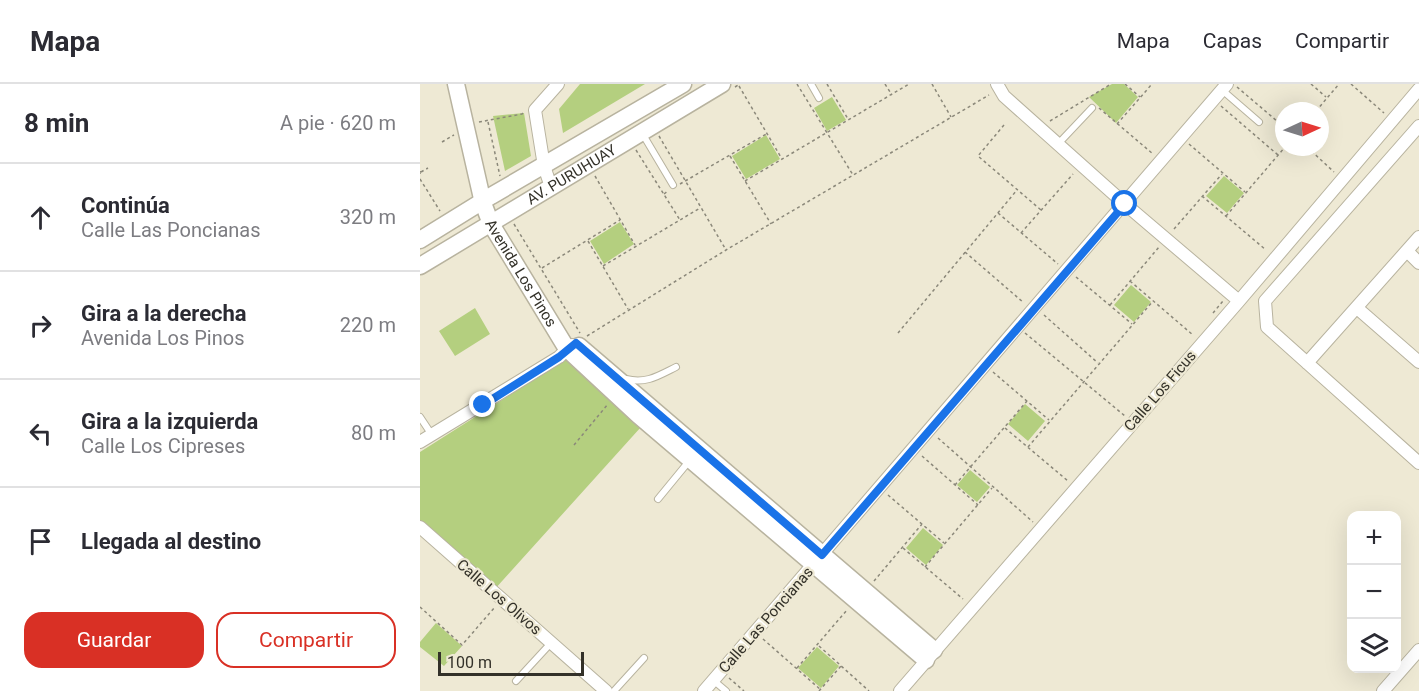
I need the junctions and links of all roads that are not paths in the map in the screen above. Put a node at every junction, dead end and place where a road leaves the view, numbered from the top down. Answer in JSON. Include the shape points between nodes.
{"nodes":[{"id":1,"x":456,"y":84,"type":"edge"},
{"id":2,"x":466,"y":84,"type":"edge"},
{"id":3,"x":558,"y":84,"type":"edge"},
{"id":4,"x":683,"y":84,"type":"edge"},
{"id":5,"x":730,"y":84,"type":"edge"},
{"id":6,"x":811,"y":84,"type":"edge"},
{"id":7,"x":999,"y":86,"type":"edge"},
{"id":8,"x":1224,"y":87,"type":"edge"},
{"id":9,"x":1419,"y":89,"type":"edge"},
{"id":10,"x":819,"y":98,"type":"dead end"},
{"id":11,"x":1092,"y":108,"type":"dead end"},
{"id":12,"x":1259,"y":122,"type":"dead end"},
{"id":13,"x":1419,"y":126,"type":"edge"},
{"id":14,"x":644,"y":137,"type":"junction"},
{"id":15,"x":1058,"y":144,"type":"junction"},
{"id":16,"x":544,"y":166,"type":"junction"},
{"id":17,"x":674,"y":186,"type":"road end"},
{"id":18,"x":551,"y":187,"type":"junction"},
{"id":19,"x":492,"y":196,"type":"junction"},
{"id":20,"x":1125,"y":204,"type":"junction"},
{"id":21,"x":501,"y":220,"type":"junction"},
{"id":22,"x":1419,"y":237,"type":"edge"},
{"id":23,"x":420,"y":240,"type":"edge"},
{"id":24,"x":1407,"y":251,"type":"junction"},
{"id":25,"x":1419,"y":262,"type":"edge"},
{"id":26,"x":420,"y":266,"type":"edge"},
{"id":27,"x":1239,"y":301,"type":"junction"},
{"id":28,"x":1357,"y":308,"type":"junction"},
{"id":29,"x":571,"y":346,"type":"junction"},
{"id":30,"x":1419,"y":362,"type":"edge"},
{"id":31,"x":1307,"y":363,"type":"junction"},
{"id":32,"x":675,"y":367,"type":"dead end"},
{"id":33,"x":604,"y":368,"type":"junction"},
{"id":34,"x":420,"y":417,"type":"edge"},
{"id":35,"x":432,"y":435,"type":"junction"},
{"id":36,"x":420,"y":442,"type":"edge"},
{"id":37,"x":691,"y":460,"type":"junction"},
{"id":38,"x":1419,"y":463,"type":"edge"},
{"id":39,"x":658,"y":499,"type":"dead end"},
{"id":40,"x":420,"y":527,"type":"edge"},
{"id":41,"x":818,"y":560,"type":"junction"},
{"id":42,"x":551,"y":643,"type":"junction"},
{"id":43,"x":1419,"y":650,"type":"edge"},
{"id":44,"x":930,"y":655,"type":"junction"},
{"id":45,"x":644,"y":658,"type":"dead end"},
{"id":46,"x":717,"y":675,"type":"junction"},
{"id":47,"x":516,"y":681,"type":"dead end"},
{"id":48,"x":606,"y":691,"type":"edge"},
{"id":49,"x":614,"y":691,"type":"edge"},
{"id":50,"x":704,"y":691,"type":"edge"},
{"id":51,"x":726,"y":691,"type":"edge"},
{"id":52,"x":900,"y":691,"type":"edge"},
{"id":53,"x":1383,"y":691,"type":"edge"}],
"edges":[{"from":1,"to":19,"type":"street","name":"Avenida Los Pinos"},
{"from":2,"to":19,"type":"street","name":"Avenida Los Pinos","via":[[482,122]]},
{"from":3,"to":16,"type":"street","via":[[535,110]]},
{"from":4,"to":16,"type":"street","name":"AV. PURUHUAY"},
{"from":5,"to":14,"type":"street","name":"AV. PURUHUAY"},
{"from":6,"to":10,"type":"lane"},
{"from":7,"to":15,"type":"street","via":[[1004,96]]},
{"from":8,"to":12,"type":"lane"},
{"from":8,"to":20,"type":"street","name":"Calle Las Poncianas"},
{"from":9,"to":27,"type":"street","name":"Calle Los Ficus"},
{"from":11,"to":15,"type":"lane"},
{"from":13,"to":31,"type":"street","via":[[1265,301],[1267,327]]},
{"from":14,"to":17,"type":"lane"},
{"from":14,"to":18,"type":"street","name":"AV. PURUHUAY"},
{"from":15,"to":20,"type":"street"},
{"from":16,"to":18,"type":"street"},
{"from":16,"to":19,"type":"street","name":"AV. PURUHUAY"},
{"from":18,"to":21,"type":"street","name":"AV. PURUHUAY"},
{"from":19,"to":21,"type":"street","name":"Avenida Los Pinos"},
{"from":19,"to":23,"type":"street","name":"AV. PURUHUAY"},
{"from":20,"to":27,"type":"street"},
{"from":20,"to":41,"type":"street","name":"Calle Las Poncianas"},
{"from":21,"to":26,"type":"street","name":"AV. PURUHUAY"},
{"from":21,"to":29,"type":"street","name":"Avenida Los Pinos"},
{"from":22,"to":24,"type":"street"},
{"from":24,"to":25,"type":"street"},
{"from":24,"to":28,"type":"street"},
{"from":27,"to":44,"type":"street","name":"Calle Los Ficus"},
{"from":28,"to":30,"type":"street"},
{"from":28,"to":31,"type":"street"},
{"from":29,"to":33,"type":"street","name":"Avenida Los Pinos"},
{"from":29,"to":35,"type":"street"},
{"from":29,"to":37,"type":"street","name":"Avenida Los Pinos","via":[[638,415]]},
{"from":31,"to":38,"type":"street"},
{"from":32,"to":33,"type":"lane","via":[[639,382]]},
{"from":33,"to":41,"type":"street","name":"Avenida Los Pinos"},
{"from":34,"to":35,"type":"lane"},
{"from":35,"to":36,"type":"street"},
{"from":37,"to":39,"type":"lane"},
{"from":37,"to":41,"type":"street","name":"Avenida Los Pinos"},
{"from":40,"to":42,"type":"street","name":"Calle Los Olivos"},
{"from":41,"to":44,"type":"street","name":"Avenida Los Pinos"},
{"from":41,"to":46,"type":"street","name":"Calle Las Poncianas"},
{"from":42,"to":47,"type":"lane"},
{"from":42,"to":48,"type":"street","name":"Calle Los Olivos"},
{"from":43,"to":53,"type":"street"},
{"from":44,"to":52,"type":"street","name":"Calle Los Ficus"},
{"from":45,"to":49,"type":"lane"},
{"from":46,"to":50,"type":"street","name":"Calle Las Poncianas"},
{"from":46,"to":51,"type":"lane"}]}
